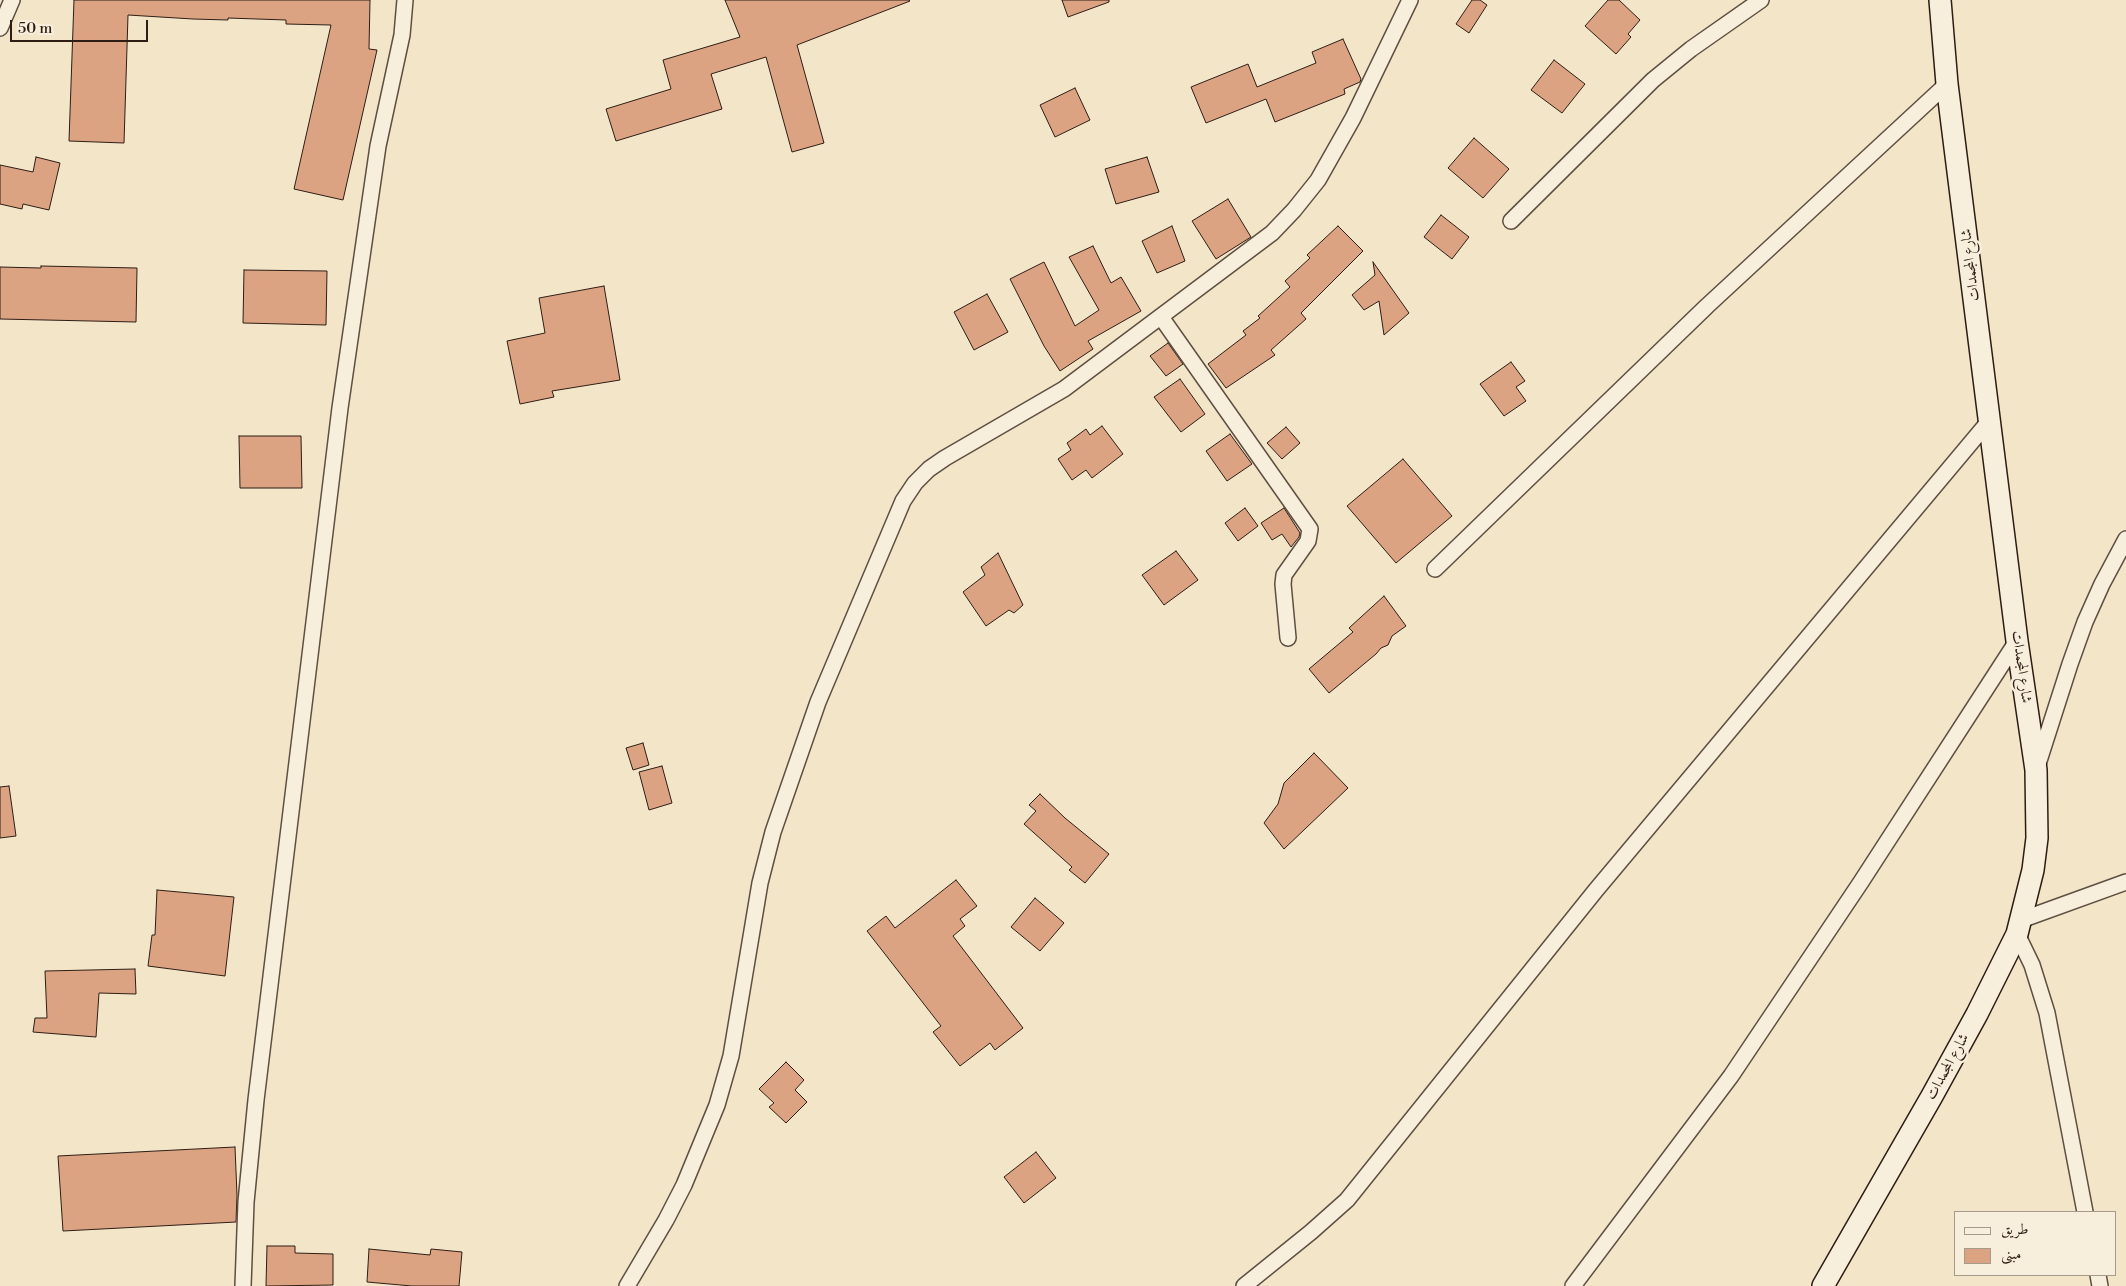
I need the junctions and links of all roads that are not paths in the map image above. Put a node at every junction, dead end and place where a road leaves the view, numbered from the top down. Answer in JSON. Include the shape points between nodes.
{"nodes":[{"id":1,"x":12,"y":0,"type":"edge"},
{"id":2,"x":406,"y":0,"type":"edge"},
{"id":3,"x":1410,"y":0,"type":"edge"},
{"id":4,"x":1761,"y":0,"type":"edge"},
{"id":5,"x":1940,"y":0,"type":"edge"},
{"id":6,"x":0,"y":28,"type":"edge"},
{"id":7,"x":1947,"y":84,"type":"junction"},
{"id":8,"x":1511,"y":221,"type":"dead end"},
{"id":9,"x":1161,"y":317,"type":"junction"},
{"id":10,"x":1990,"y":420,"type":"junction"},
{"id":11,"x":2126,"y":539,"type":"edge"},
{"id":12,"x":1435,"y":569,"type":"dead end"},
{"id":13,"x":1288,"y":638,"type":"dead end"},
{"id":14,"x":2017,"y":642,"type":"junction"},
{"id":15,"x":2036,"y":770,"type":"junction"},
{"id":16,"x":2126,"y":882,"type":"edge"},
{"id":17,"x":2019,"y":927,"type":"junction"},
{"id":18,"x":2085,"y":1211,"type":"edge"},
{"id":19,"x":243,"y":1286,"type":"edge"},
{"id":20,"x":627,"y":1286,"type":"edge"},
{"id":21,"x":1244,"y":1286,"type":"edge"},
{"id":22,"x":1573,"y":1286,"type":"edge"},
{"id":23,"x":1822,"y":1286,"type":"edge"}],
"edges":[{"from":1,"to":6,"type":"street"},
{"from":2,"to":19,"type":"street","via":[[402,35],[378,146],[338,428],[255,1109],[246,1202]]},
{"from":3,"to":9,"type":"street","via":[[1353,118],[1318,180],[1272,233]]},
{"from":4,"to":8,"type":"street","via":[[1653,80]]},
{"from":5,"to":7,"type":"main road","name":"شارع المجمدات"},
{"from":7,"to":10,"type":"main road","name":"شارع المجمدات"},
{"from":7,"to":12,"type":"street","via":[[1701,312]]},
{"from":9,"to":13,"type":"street","via":[[1310,529],[1308,541],[1284,574]]},
{"from":9,"to":20,"type":"street","via":[[1064,390],[937,463],[915,483],[903,501],[818,702],[773,832],[760,883],[731,1056],[718,1106],[684,1185]]},
{"from":10,"to":14,"type":"main road","name":"شارع المجمدات"},
{"from":10,"to":21,"type":"street","via":[[1596,890],[1347,1200]]},
{"from":11,"to":15,"type":"street","via":[[2085,622]]},
{"from":14,"to":15,"type":"main road","name":"شارع المجمدات"},
{"from":14,"to":22,"type":"street","via":[[1731,1076]]},
{"from":15,"to":17,"type":"main road","name":"شارع المجمدات","via":[[2037,838]]},
{"from":16,"to":17,"type":"street"},
{"from":17,"to":18,"type":"street","via":[[2047,1013]]},
{"from":17,"to":23,"type":"main road","name":"شارع المجمدات","via":[[1937,1088]]}]}
